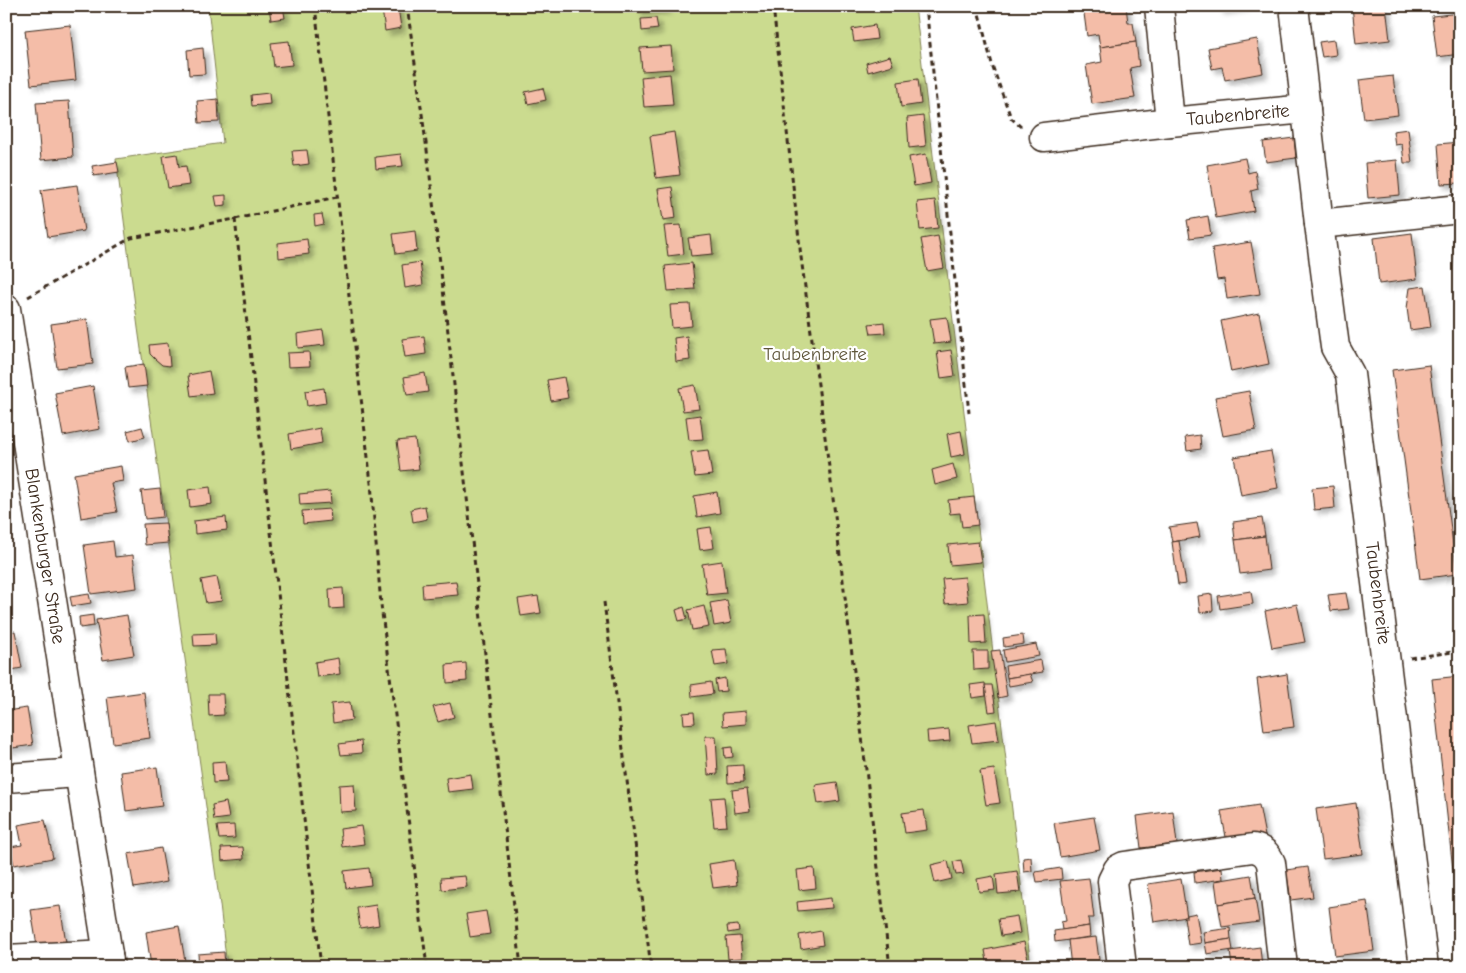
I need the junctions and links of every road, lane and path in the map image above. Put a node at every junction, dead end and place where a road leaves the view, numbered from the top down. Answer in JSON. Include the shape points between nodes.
{"nodes":[{"id":1,"x":315,"y":6,"type":"edge"},
{"id":2,"x":407,"y":6,"type":"edge"},
{"id":3,"x":773,"y":6,"type":"edge"},
{"id":4,"x":926,"y":6,"type":"edge"},
{"id":5,"x":977,"y":6,"type":"edge"},
{"id":6,"x":1159,"y":6,"type":"edge"},
{"id":7,"x":1294,"y":6,"type":"edge"},
{"id":8,"x":1306,"y":109,"type":"junction"},
{"id":9,"x":1170,"y":122,"type":"junction"},
{"id":10,"x":1044,"y":137,"type":"joint"},
{"id":11,"x":337,"y":197,"type":"junction"},
{"id":12,"x":1460,"y":209,"type":"edge"},
{"id":13,"x":235,"y":219,"type":"junction"},
{"id":14,"x":1319,"y":224,"type":"junction"},
{"id":15,"x":14,"y":305,"type":"edge"},
{"id":16,"x":969,"y":413,"type":"dead end"},
{"id":17,"x":604,"y":602,"type":"dead end"},
{"id":18,"x":1460,"y":651,"type":"edge"},
{"id":19,"x":1387,"y":661,"type":"junction"},
{"id":20,"x":79,"y":774,"type":"junction"},
{"id":21,"x":6,"y":778,"type":"edge"},
{"id":22,"x":6,"y":959,"type":"edge"},
{"id":23,"x":109,"y":961,"type":"edge"},
{"id":24,"x":321,"y":967,"type":"edge"},
{"id":25,"x":427,"y":967,"type":"edge"},
{"id":26,"x":521,"y":967,"type":"edge"},
{"id":27,"x":651,"y":967,"type":"edge"},
{"id":28,"x":890,"y":967,"type":"edge"},
{"id":29,"x":1122,"y":967,"type":"edge"},
{"id":30,"x":1283,"y":967,"type":"edge"},
{"id":31,"x":1424,"y":967,"type":"edge"}],
"edges":[{"from":1,"to":11,"type":"path"},
{"from":2,"to":26,"type":"path","via":[[427,150]]},
{"from":3,"to":28,"type":"path","via":[[801,257],[832,482]]},
{"from":4,"to":16,"type":"path"},
{"from":5,"to":10,"type":"path","via":[[993,68],[1011,118],[1026,132]]},
{"from":6,"to":9,"type":"street","name":"Taubenbreite"},
{"from":7,"to":8,"type":"street","name":"Taubenbreite"},
{"from":8,"to":9,"type":"street","name":"Taubenbreite"},
{"from":8,"to":14,"type":"street","name":"Taubenbreite"},
{"from":9,"to":10,"type":"street","name":"Taubenbreite"},
{"from":11,"to":13,"type":"path"},
{"from":11,"to":25,"type":"path","via":[[371,483],[381,605]]},
{"from":12,"to":14,"type":"street"},
{"from":13,"to":15,"type":"path","via":[[131,238]]},
{"from":13,"to":24,"type":"path"},
{"from":14,"to":19,"type":"street","name":"Taubenbreite","via":[[1335,346],[1350,374]]},
{"from":15,"to":20,"type":"street","name":"Blankenburger Straße"},
{"from":17,"to":27,"type":"path"},
{"from":18,"to":19,"type":"path"},
{"from":19,"to":31,"type":"street","name":"Taubenbreite"},
{"from":20,"to":21,"type":"street"},
{"from":20,"to":23,"type":"street","name":"Blankenburger Straße"},
{"from":22,"to":23,"type":"street","name":"Blankenburger Straße"},
{"from":29,"to":30,"type":"street","via":[[1112,881],[1118,869],[1253,848],[1268,855],[1271,862]]}]}
